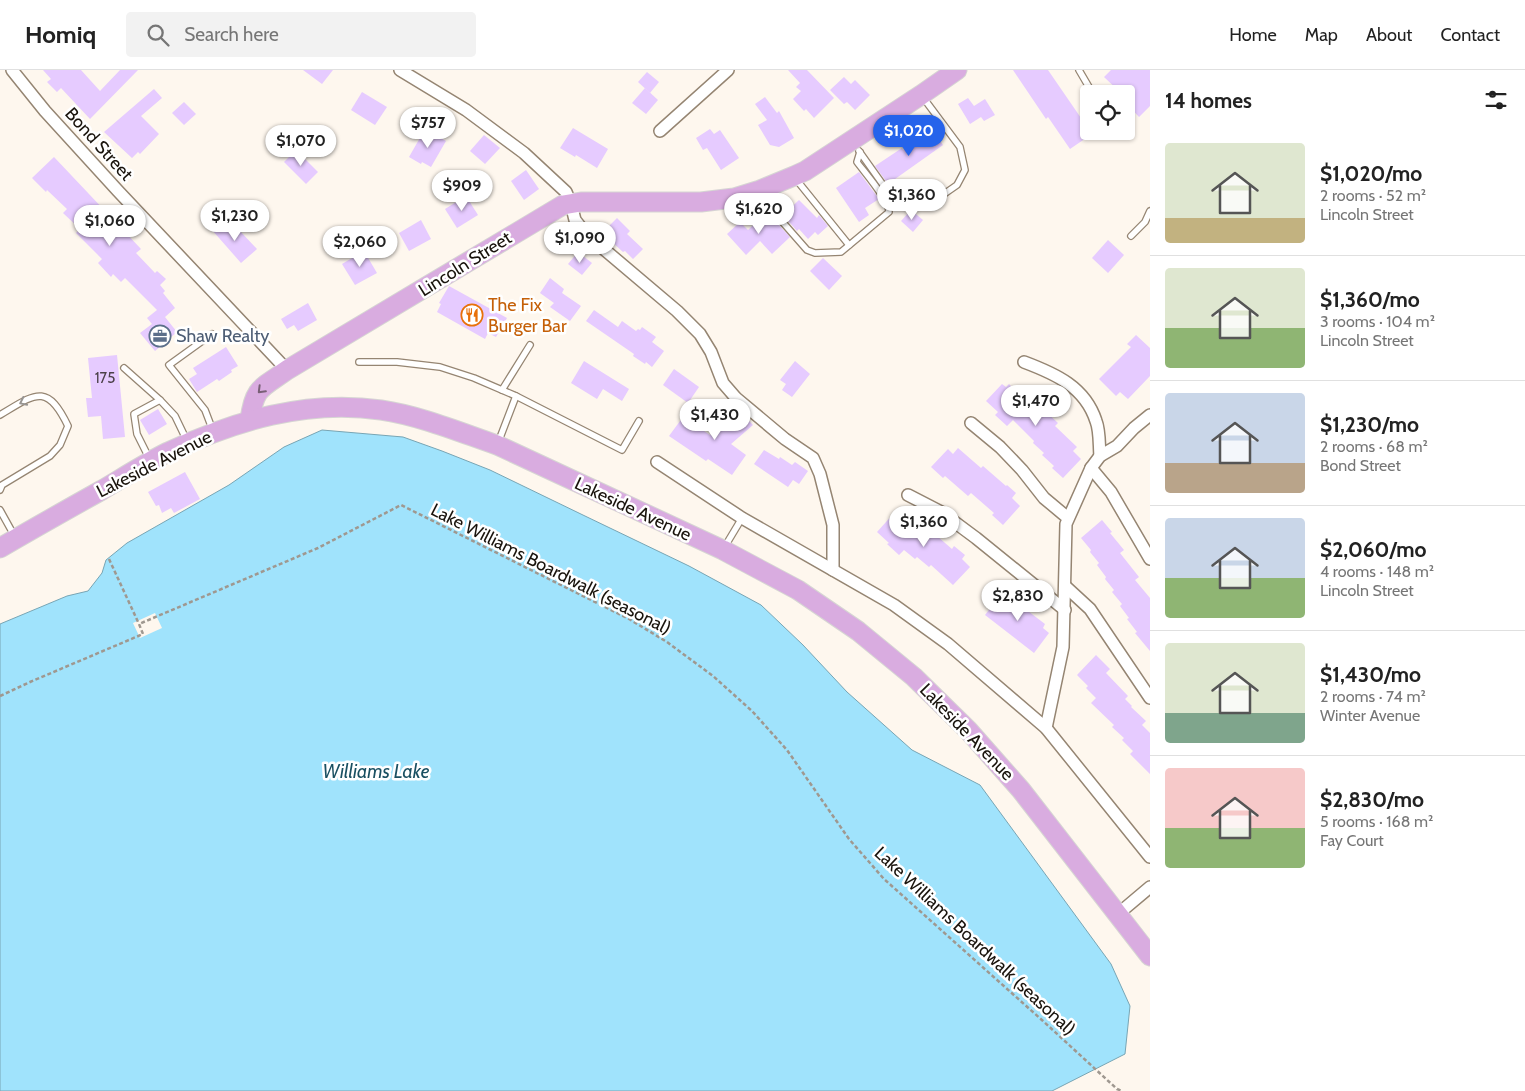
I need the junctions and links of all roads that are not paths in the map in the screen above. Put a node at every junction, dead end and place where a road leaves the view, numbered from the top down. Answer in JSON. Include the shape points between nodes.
{"nodes":[{"id":1,"x":12,"y":70,"type":"edge"},
{"id":2,"x":400,"y":70,"type":"edge"},
{"id":3,"x":728,"y":70,"type":"edge"},
{"id":4,"x":957,"y":70,"type":"edge"},
{"id":5,"x":1079,"y":70,"type":"edge"},
{"id":6,"x":1088,"y":85,"type":"edge"},
{"id":7,"x":921,"y":95,"type":"junction"},
{"id":8,"x":660,"y":131,"type":"dead end"},
{"id":9,"x":856,"y":147,"type":"junction"},
{"id":10,"x":794,"y":176,"type":"junction"},
{"id":11,"x":760,"y":190,"type":"junction"},
{"id":12,"x":571,"y":204,"type":"junction"},
{"id":13,"x":1150,"y":212,"type":"edge"},
{"id":14,"x":1131,"y":236,"type":"dead end"},
{"id":15,"x":849,"y":245,"type":"junction"},
{"id":16,"x":212,"y":334,"type":"dead end"},
{"id":17,"x":530,"y":345,"type":"dead end"},
{"id":18,"x":359,"y":362,"type":"dead end"},
{"id":19,"x":1024,"y":362,"type":"dead end"},
{"id":20,"x":124,"y":368,"type":"dead end"},
{"id":21,"x":287,"y":370,"type":"junction"},
{"id":22,"x":502,"y":390,"type":"junction"},
{"id":23,"x":516,"y":396,"type":"junction"},
{"id":24,"x":160,"y":400,"type":"junction"},
{"id":25,"x":0,"y":415,"type":"edge"},
{"id":26,"x":1150,"y":415,"type":"edge"},
{"id":27,"x":250,"y":420,"type":"junction"},
{"id":28,"x":639,"y":421,"type":"dead end"},
{"id":29,"x":971,"y":423,"type":"dead end"},
{"id":30,"x":214,"y":433,"type":"junction"},
{"id":31,"x":188,"y":444,"type":"junction"},
{"id":32,"x":497,"y":445,"type":"junction"},
{"id":33,"x":1100,"y":456,"type":"junction"},
{"id":34,"x":151,"y":462,"type":"junction"},
{"id":35,"x":656,"y":462,"type":"dead end"},
{"id":36,"x":1091,"y":468,"type":"junction"},
{"id":37,"x":0,"y":490,"type":"edge"},
{"id":38,"x":908,"y":495,"type":"dead end"},
{"id":39,"x":0,"y":510,"type":"edge"},
{"id":40,"x":742,"y":518,"type":"junction"},
{"id":41,"x":1068,"y":518,"type":"junction"},
{"id":42,"x":8,"y":544,"type":"edge"},
{"id":43,"x":722,"y":550,"type":"junction"},
{"id":44,"x":1150,"y":559,"type":"edge"},
{"id":45,"x":833,"y":570,"type":"junction"},
{"id":46,"x":1066,"y":586,"type":"junction"},
{"id":47,"x":1064,"y":610,"type":"junction"},
{"id":48,"x":1150,"y":698,"type":"edge"},
{"id":49,"x":1046,"y":728,"type":"junction"},
{"id":50,"x":1150,"y":857,"type":"edge"},
{"id":51,"x":1150,"y":887,"type":"edge"},
{"id":52,"x":1118,"y":914,"type":"junction"},
{"id":53,"x":1148,"y":952,"type":"edge"}],
"edges":[{"from":1,"to":21,"type":"street","name":"Bond Street","via":[[45,111]]},
{"from":2,"to":12,"type":"street","via":[[466,110],[524,154],[566,192]]},
{"from":3,"to":8,"type":"street"},
{"from":4,"to":7,"type":"main road","name":"Lincoln Street"},
{"from":5,"to":6,"type":"lane"},
{"from":7,"to":9,"type":"main road","name":"Lincoln Street"},
{"from":7,"to":9,"type":"lane","via":[[960,147],[965,170],[957,185],[934,201],[910,201],[892,196]]},
{"from":9,"to":10,"type":"main road","name":"Lincoln Street"},
{"from":9,"to":15,"type":"lane","via":[[857,162],[884,199],[889,212]]},
{"from":10,"to":11,"type":"main road","name":"Lincoln Street"},
{"from":10,"to":15,"type":"lane"},
{"from":11,"to":12,"type":"main road","name":"Lincoln Street","via":[[734,198],[701,202]]},
{"from":11,"to":15,"type":"lane","via":[[772,210],[807,250],[815,253],[841,252]]},
{"from":12,"to":21,"type":"main road","name":"Lincoln Street","via":[[562,205]]},
{"from":12,"to":45,"type":"street","via":[[575,220],[586,234],[700,334],[723,383],[736,398],[813,458],[833,525]]},
{"from":13,"to":14,"type":"lane"},
{"from":16,"to":30,"type":"lane","via":[[169,365],[205,410]]},
{"from":17,"to":22,"type":"lane"},
{"from":18,"to":22,"type":"lane","via":[[440,367]]},
{"from":19,"to":33,"type":"street","via":[[1062,379],[1088,402],[1097,423]]},
{"from":20,"to":24,"type":"lane"},
{"from":21,"to":27,"type":"main road","name":"Lincoln Street","one_way":true,"via":[[258,391],[252,402]]},
{"from":22,"to":23,"type":"lane"},
{"from":23,"to":28,"type":"lane","via":[[622,450]]},
{"from":23,"to":32,"type":"lane"},
{"from":24,"to":31,"type":"lane","via":[[175,416]]},
{"from":24,"to":34,"type":"lane","via":[[134,414],[137,434]]},
{"from":37,"to":25,"type":"lane","one_way":true,"via":[[2,485],[50,456],[60,446],[68,426],[60,409],[49,398],[39,395]]},
{"from":26,"to":33,"type":"street","via":[[1117,446]]},
{"from":27,"to":30,"type":"main road","name":"Lakeside Avenue"},
{"from":27,"to":32,"type":"main road","name":"Lakeside Avenue","via":[[284,412],[325,408],[380,410],[400,413]]},
{"from":29,"to":41,"type":"street","via":[[1000,447],[1044,498]]},
{"from":30,"to":31,"type":"main road","name":"Lakeside Avenue"},
{"from":31,"to":34,"type":"main road","name":"Lakeside Avenue"},
{"from":32,"to":43,"type":"main road","name":"Lakeside Avenue"},
{"from":33,"to":36,"type":"street"},
{"from":34,"to":42,"type":"main road","name":"Lakeside Avenue"},
{"from":35,"to":40,"type":"street"},
{"from":36,"to":41,"type":"street"},
{"from":36,"to":44,"type":"street","via":[[1112,492]]},
{"from":38,"to":47,"type":"street","via":[[969,533]]},
{"from":39,"to":42,"type":"lane"},
{"from":40,"to":43,"type":"lane"},
{"from":40,"to":45,"type":"street"},
{"from":41,"to":46,"type":"street"},
{"from":43,"to":52,"type":"main road","name":"Lakeside Avenue","via":[[798,590],[858,631],[914,677],[968,730],[1021,790]]},
{"from":45,"to":49,"type":"street","via":[[894,605],[948,644]]},
{"from":46,"to":47,"type":"street"},
{"from":46,"to":48,"type":"street","via":[[1090,608]]},
{"from":47,"to":49,"type":"street","via":[[1063,647]]},
{"from":49,"to":50,"type":"street"},
{"from":51,"to":52,"type":"street"},
{"from":52,"to":53,"type":"main road","name":"Lakeside Avenue"}]}
